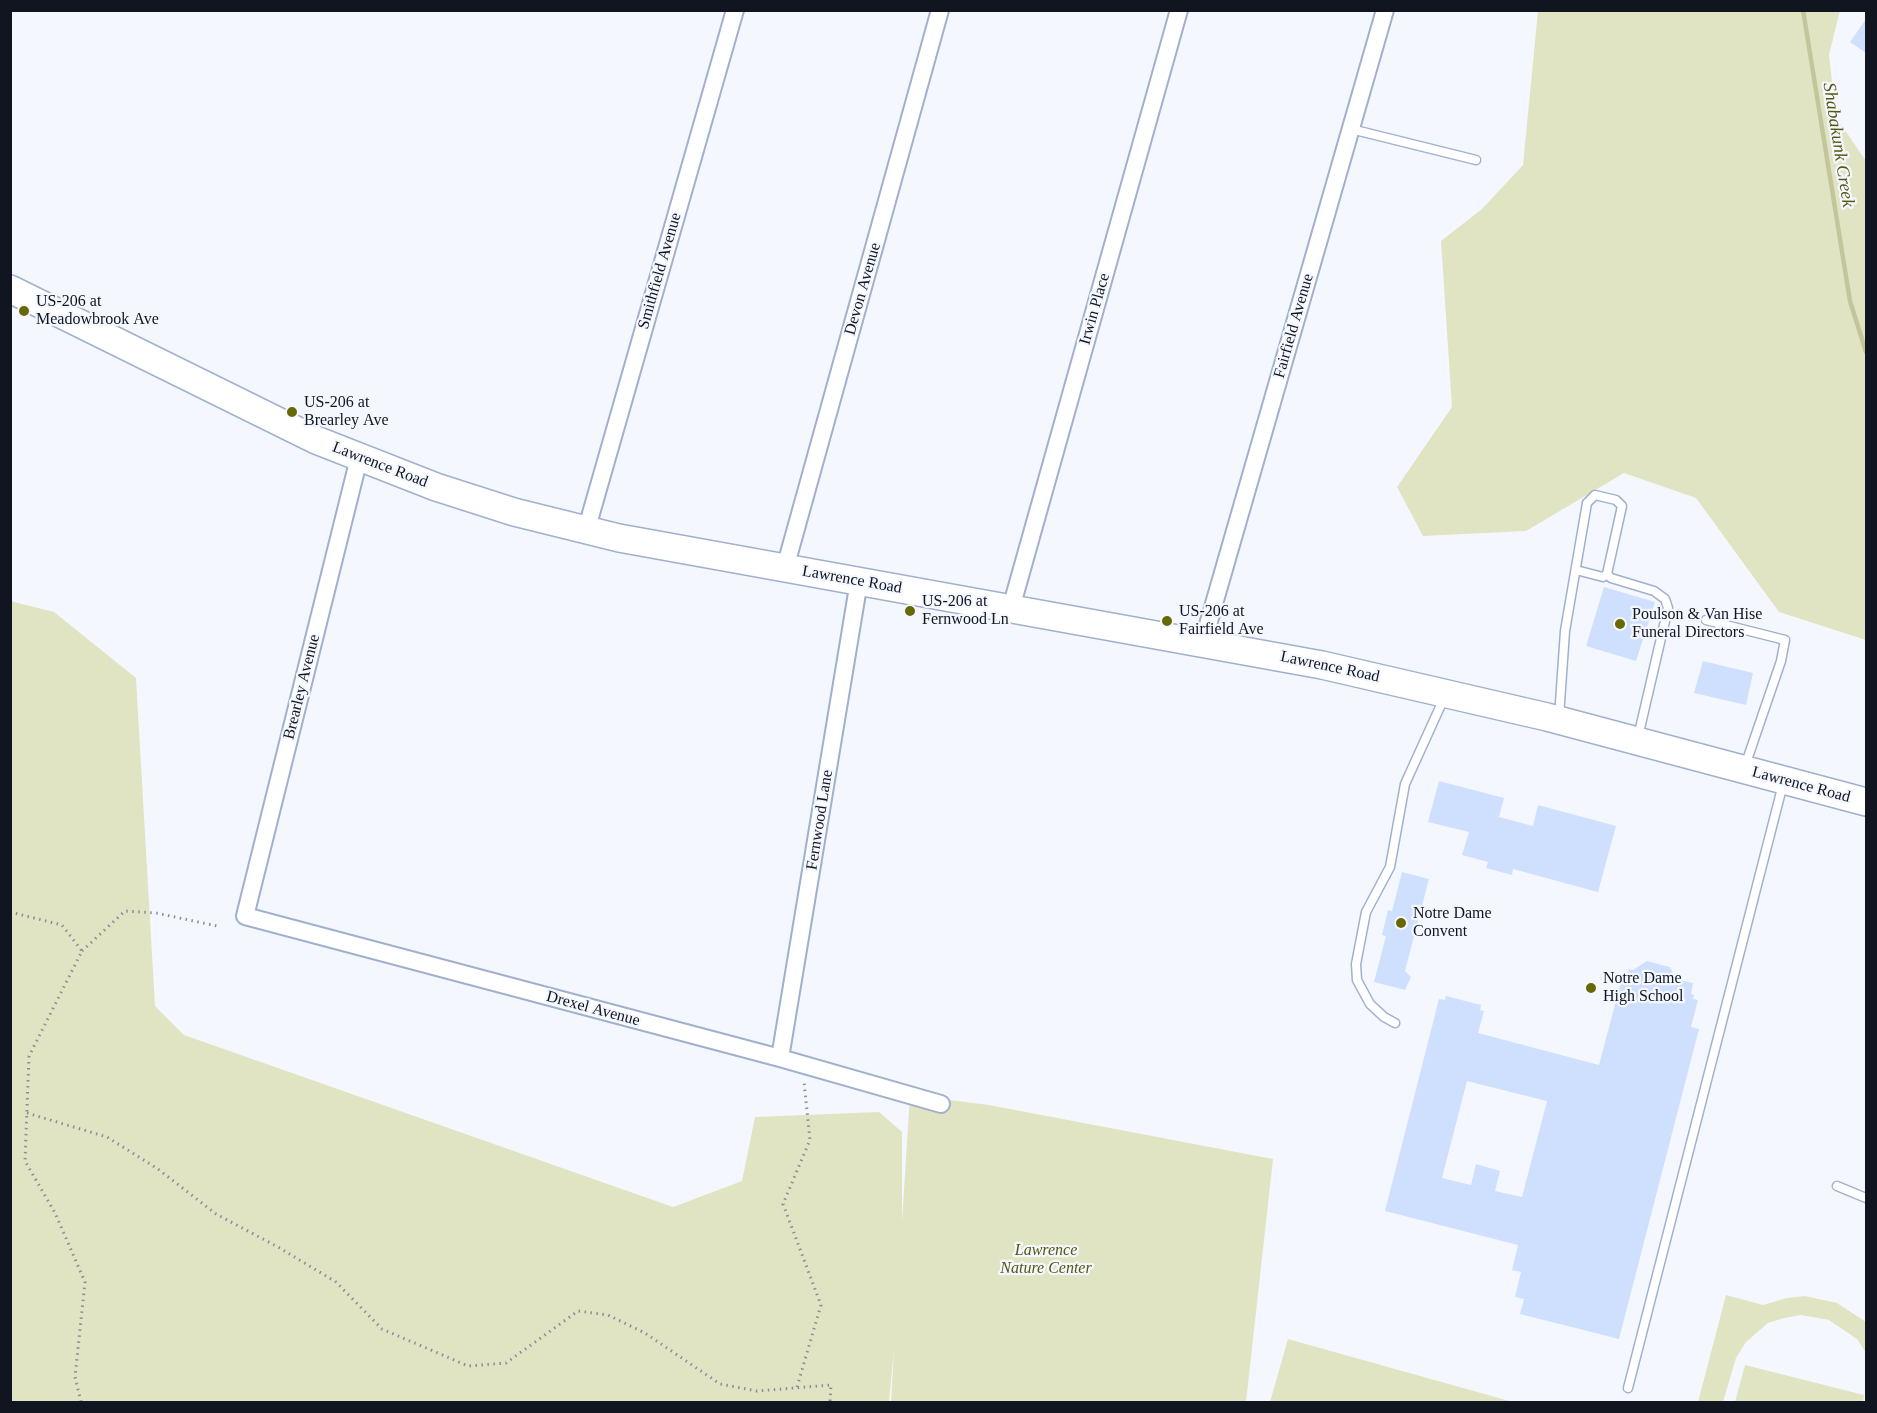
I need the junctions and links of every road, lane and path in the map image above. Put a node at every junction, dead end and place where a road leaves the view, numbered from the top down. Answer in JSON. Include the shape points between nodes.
{"nodes":[{"id":1,"x":735,"y":10,"type":"edge"},
{"id":2,"x":940,"y":10,"type":"edge"},
{"id":3,"x":1179,"y":10,"type":"edge"},
{"id":4,"x":1385,"y":10,"type":"edge"},
{"id":5,"x":1351,"y":129,"type":"junction"},
{"id":6,"x":1476,"y":160,"type":"dead end"},
{"id":7,"x":10,"y":289,"type":"edge"},
{"id":8,"x":358,"y":458,"type":"junction"},
{"id":9,"x":586,"y":531,"type":"junction"},
{"id":10,"x":785,"y":568,"type":"junction"},
{"id":11,"x":1576,"y":570,"type":"junction"},
{"id":12,"x":1606,"y":574,"type":"junction"},
{"id":13,"x":859,"y":581,"type":"junction"},
{"id":14,"x":1011,"y":608,"type":"junction"},
{"id":15,"x":1706,"y":620,"type":"dead end"},
{"id":16,"x":1203,"y":642,"type":"junction"},
{"id":17,"x":1447,"y":693,"type":"junction"},
{"id":18,"x":1558,"y":720,"type":"junction"},
{"id":19,"x":1637,"y":741,"type":"junction"},
{"id":20,"x":1744,"y":770,"type":"junction"},
{"id":21,"x":1784,"y":780,"type":"junction"},
{"id":22,"x":1866,"y":802,"type":"edge"},
{"id":23,"x":10,"y":912,"type":"edge"},
{"id":24,"x":245,"y":916,"type":"joint"},
{"id":25,"x":217,"y":926,"type":"dead end"},
{"id":26,"x":82,"y":951,"type":"junction"},
{"id":27,"x":1395,"y":1023,"type":"dead end"},
{"id":28,"x":780,"y":1058,"type":"junction"},
{"id":29,"x":802,"y":1066,"type":"junction"},
{"id":30,"x":941,"y":1104,"type":"dead end"},
{"id":31,"x":27,"y":1113,"type":"junction"},
{"id":32,"x":1837,"y":1186,"type":"dead end"},
{"id":33,"x":1866,"y":1198,"type":"edge"},
{"id":34,"x":797,"y":1388,"type":"junction"},
{"id":35,"x":1628,"y":1388,"type":"dead end"},
{"id":36,"x":81,"y":1402,"type":"edge"},
{"id":37,"x":830,"y":1402,"type":"edge"}],
"edges":[{"from":1,"to":9,"type":"street","name":"Smithfield Avenue"},
{"from":2,"to":10,"type":"street","name":"Devon Avenue"},
{"from":3,"to":14,"type":"street","name":"Irwin Place"},
{"from":4,"to":5,"type":"street","name":"Fairfield Avenue"},
{"from":5,"to":6,"type":"lane"},
{"from":5,"to":16,"type":"street","name":"Fairfield Avenue"},
{"from":7,"to":8,"type":"main road","name":"Lawrence Road"},
{"from":8,"to":9,"type":"main road","name":"Lawrence Road","via":[[492,505]]},
{"from":8,"to":24,"type":"street","name":"Brearley Avenue"},
{"from":9,"to":10,"type":"main road","name":"Lawrence Road"},
{"from":10,"to":13,"type":"main road","name":"Lawrence Road"},
{"from":11,"to":12,"type":"lane","via":[[1603,577]]},
{"from":11,"to":12,"type":"lane","via":[[1587,503],[1595,495],[1616,500],[1622,506]]},
{"from":11,"to":18,"type":"lane","via":[[1565,631]]},
{"from":12,"to":19,"type":"lane","via":[[1654,591],[1665,599],[1668,608]]},
{"from":13,"to":14,"type":"main road","name":"Lawrence Road"},
{"from":13,"to":28,"type":"street","name":"Fernwood Lane"},
{"from":14,"to":16,"type":"main road","name":"Lawrence Road"},
{"from":15,"to":20,"type":"lane","via":[[1785,640]]},
{"from":16,"to":17,"type":"main road","name":"Lawrence Road"},
{"from":17,"to":18,"type":"main road","name":"Lawrence Road"},
{"from":17,"to":27,"type":"lane","via":[[1405,784],[1390,867],[1366,912],[1356,963],[1357,980],[1370,1004]]},
{"from":18,"to":19,"type":"main road","name":"Lawrence Road"},
{"from":19,"to":20,"type":"main road","name":"Lawrence Road"},
{"from":20,"to":21,"type":"main road","name":"Lawrence Road"},
{"from":21,"to":22,"type":"main road","name":"Lawrence Road"},
{"from":21,"to":35,"type":"lane"},
{"from":23,"to":26,"type":"path","via":[[62,925]]},
{"from":24,"to":28,"type":"street","name":"Drexel Avenue"},
{"from":25,"to":26,"type":"path","via":[[156,913],[125,911]]},
{"from":26,"to":31,"type":"path","via":[[30,1056]]},
{"from":28,"to":29,"type":"street","name":"Drexel Avenue"},
{"from":29,"to":30,"type":"street","name":"Drexel Avenue"},
{"from":29,"to":34,"type":"path","via":[[810,1140],[783,1204],[821,1305]]},
{"from":31,"to":34,"type":"path","via":[[107,1137],[158,1169],[216,1214],[336,1282],[382,1329],[468,1366],[506,1363],[578,1311],[608,1314],[645,1333],[720,1384],[757,1391]]},
{"from":31,"to":36,"type":"path","via":[[25,1161],[56,1213],[85,1282],[75,1377]]},
{"from":32,"to":33,"type":"lane"},
{"from":34,"to":37,"type":"path","via":[[831,1385]]}]}
